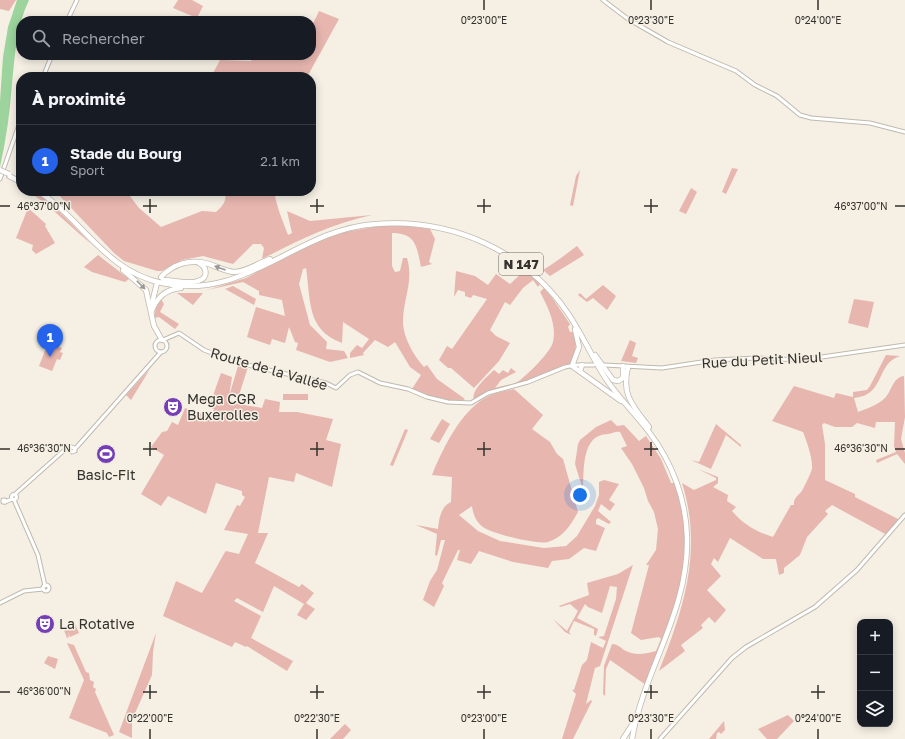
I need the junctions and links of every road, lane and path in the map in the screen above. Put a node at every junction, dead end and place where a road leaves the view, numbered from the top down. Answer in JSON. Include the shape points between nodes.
{"nodes":[{"id":1,"x":77,"y":0,"type":"edge"},
{"id":2,"x":603,"y":0,"type":"edge"},
{"id":3,"x":69,"y":16,"type":"edge"},
{"id":4,"x":50,"y":60,"type":"edge"},
{"id":5,"x":45,"y":72,"type":"edge"},
{"id":6,"x":905,"y":132,"type":"edge"},
{"id":7,"x":16,"y":133,"type":"edge"},
{"id":8,"x":0,"y":171,"type":"edge"},
{"id":9,"x":16,"y":178,"type":"edge"},
{"id":10,"x":0,"y":179,"type":"edge"},
{"id":11,"x":44,"y":196,"type":"edge"},
{"id":12,"x":49,"y":196,"type":"edge"},
{"id":13,"x":101,"y":251,"type":"junction"},
{"id":14,"x":270,"y":259,"type":"junction"},
{"id":15,"x":196,"y":261,"type":"junction"},
{"id":16,"x":162,"y":279,"type":"junction"},
{"id":17,"x":156,"y":284,"type":"dead end"},
{"id":18,"x":205,"y":286,"type":"junction"},
{"id":19,"x":559,"y":302,"type":"junction"},
{"id":20,"x":151,"y":314,"type":"junction"},
{"id":21,"x":171,"y":336,"type":"junction"},
{"id":22,"x":161,"y":340,"type":"junction"},
{"id":23,"x":166,"y":343,"type":"junction"},
{"id":24,"x":905,"y":346,"type":"edge"},
{"id":25,"x":156,"y":350,"type":"junction"},
{"id":26,"x":161,"y":352,"type":"junction"},
{"id":27,"x":594,"y":354,"type":"junction"},
{"id":28,"x":153,"y":362,"type":"junction"},
{"id":29,"x":577,"y":364,"type":"junction"},
{"id":30,"x":594,"y":365,"type":"dead end"},
{"id":31,"x":604,"y":365,"type":"dead end"},
{"id":32,"x":626,"y":367,"type":"junction"},
{"id":33,"x":580,"y":371,"type":"junction"},
{"id":34,"x":643,"y":425,"type":"junction"},
{"id":35,"x":652,"y":432,"type":"junction"},
{"id":36,"x":14,"y":498,"type":"junction"},
{"id":37,"x":0,"y":506,"type":"edge"},
{"id":38,"x":905,"y":515,"type":"edge"},
{"id":39,"x":0,"y":604,"type":"edge"},
{"id":40,"x":638,"y":713,"type":"junction"},
{"id":41,"x":623,"y":739,"type":"edge"},
{"id":42,"x":634,"y":739,"type":"edge"},
{"id":43,"x":660,"y":739,"type":"edge"}],
"edges":[{"from":1,"to":3,"type":"street"},
{"from":2,"to":6,"type":"street","via":[[628,19],[668,42],[736,71],[777,96],[800,115],[870,123]]},
{"from":4,"to":5,"type":"street"},
{"from":7,"to":10,"type":"street"},
{"from":8,"to":9,"type":"highway","bridge":true},
{"from":11,"to":13,"type":"highway","number":"N 147"},
{"from":12,"to":16,"type":"highway","number":"N 147","via":[[118,261],[141,273]]},
{"from":13,"to":18,"type":"highway","number":"N 147","via":[[126,269],[153,281],[183,286]]},
{"from":13,"to":20,"type":"highway","one_way":true,"via":[[144,287]]},
{"from":14,"to":15,"type":"highway","one_way":true,"via":[[235,272]]},
{"from":14,"to":16,"type":"highway","number":"N 147","via":[[249,271],[221,280],[188,284]]},
{"from":14,"to":27,"type":"highway","number":"N 147","via":[[311,238],[352,224],[400,220],[450,227],[497,246],[533,270],[568,308]]},
{"from":15,"to":16,"type":"highway","via":[[176,266]]},
{"from":15,"to":16,"type":"highway","via":[[202,264],[206,271],[201,280],[193,282]]},
{"from":17,"to":20,"type":"highway","via":[[152,295]]},
{"from":18,"to":19,"type":"highway","number":"N 147","via":[[242,277],[312,240],[340,230],[374,224],[412,224],[450,230],[495,247],[531,272]]},
{"from":18,"to":20,"type":"highway","via":[[170,290],[156,300]]},
{"from":19,"to":29,"type":"highway","via":[[578,336]]},
{"from":19,"to":34,"type":"highway","number":"N 147","via":[[609,382]]},
{"from":20,"to":22,"type":"highway"},
{"from":21,"to":22,"type":"street"},
{"from":21,"to":23,"type":"street"},
{"from":21,"to":29,"type":"street","name":"Route de la Vallée","via":[[180,334],[204,350],[239,363],[326,383],[336,388],[358,372],[383,384],[456,403],[473,403],[488,393],[524,384]]},
{"from":22,"to":23,"type":"street"},
{"from":22,"to":25,"type":"street","via":[[154,345]]},
{"from":23,"to":26,"type":"street","via":[[166,350]]},
{"from":24,"to":32,"type":"street","name":"Rue du Petit Nieul","via":[[801,360],[757,358],[715,360],[662,368]]},
{"from":25,"to":26,"type":"street"},
{"from":25,"to":28,"type":"street"},
{"from":26,"to":28,"type":"street"},
{"from":27,"to":32,"type":"highway","via":[[613,380],[622,379]]},
{"from":27,"to":35,"type":"highway","number":"N 147","via":[[611,381]]},
{"from":28,"to":36,"type":"street","via":[[73,452],[67,448],[21,488]]},
{"from":29,"to":30,"type":"street","name":"Route de la Vallée"},
{"from":29,"to":33,"type":"highway"},
{"from":29,"to":33,"type":"highway"},
{"from":31,"to":32,"type":"street"},
{"from":32,"to":35,"type":"highway","via":[[625,383],[628,397]]},
{"from":33,"to":34,"type":"highway","via":[[623,403]]},
{"from":34,"to":40,"type":"highway","number":"N 147","via":[[666,458],[676,482],[684,513],[687,548],[684,583],[678,606]]},
{"from":35,"to":42,"type":"highway","number":"N 147","via":[[668,457],[682,491],[690,548],[681,607],[645,699]]},
{"from":36,"to":37,"type":"street","via":[[4,501]]},
{"from":36,"to":39,"type":"street","via":[[38,555],[44,587],[24,591]]},
{"from":38,"to":43,"type":"street","via":[[857,570],[815,607],[746,647],[732,658]]},
{"from":40,"to":41,"type":"highway"},
{"from":40,"to":42,"type":"highway","number":"N 147"}]}
